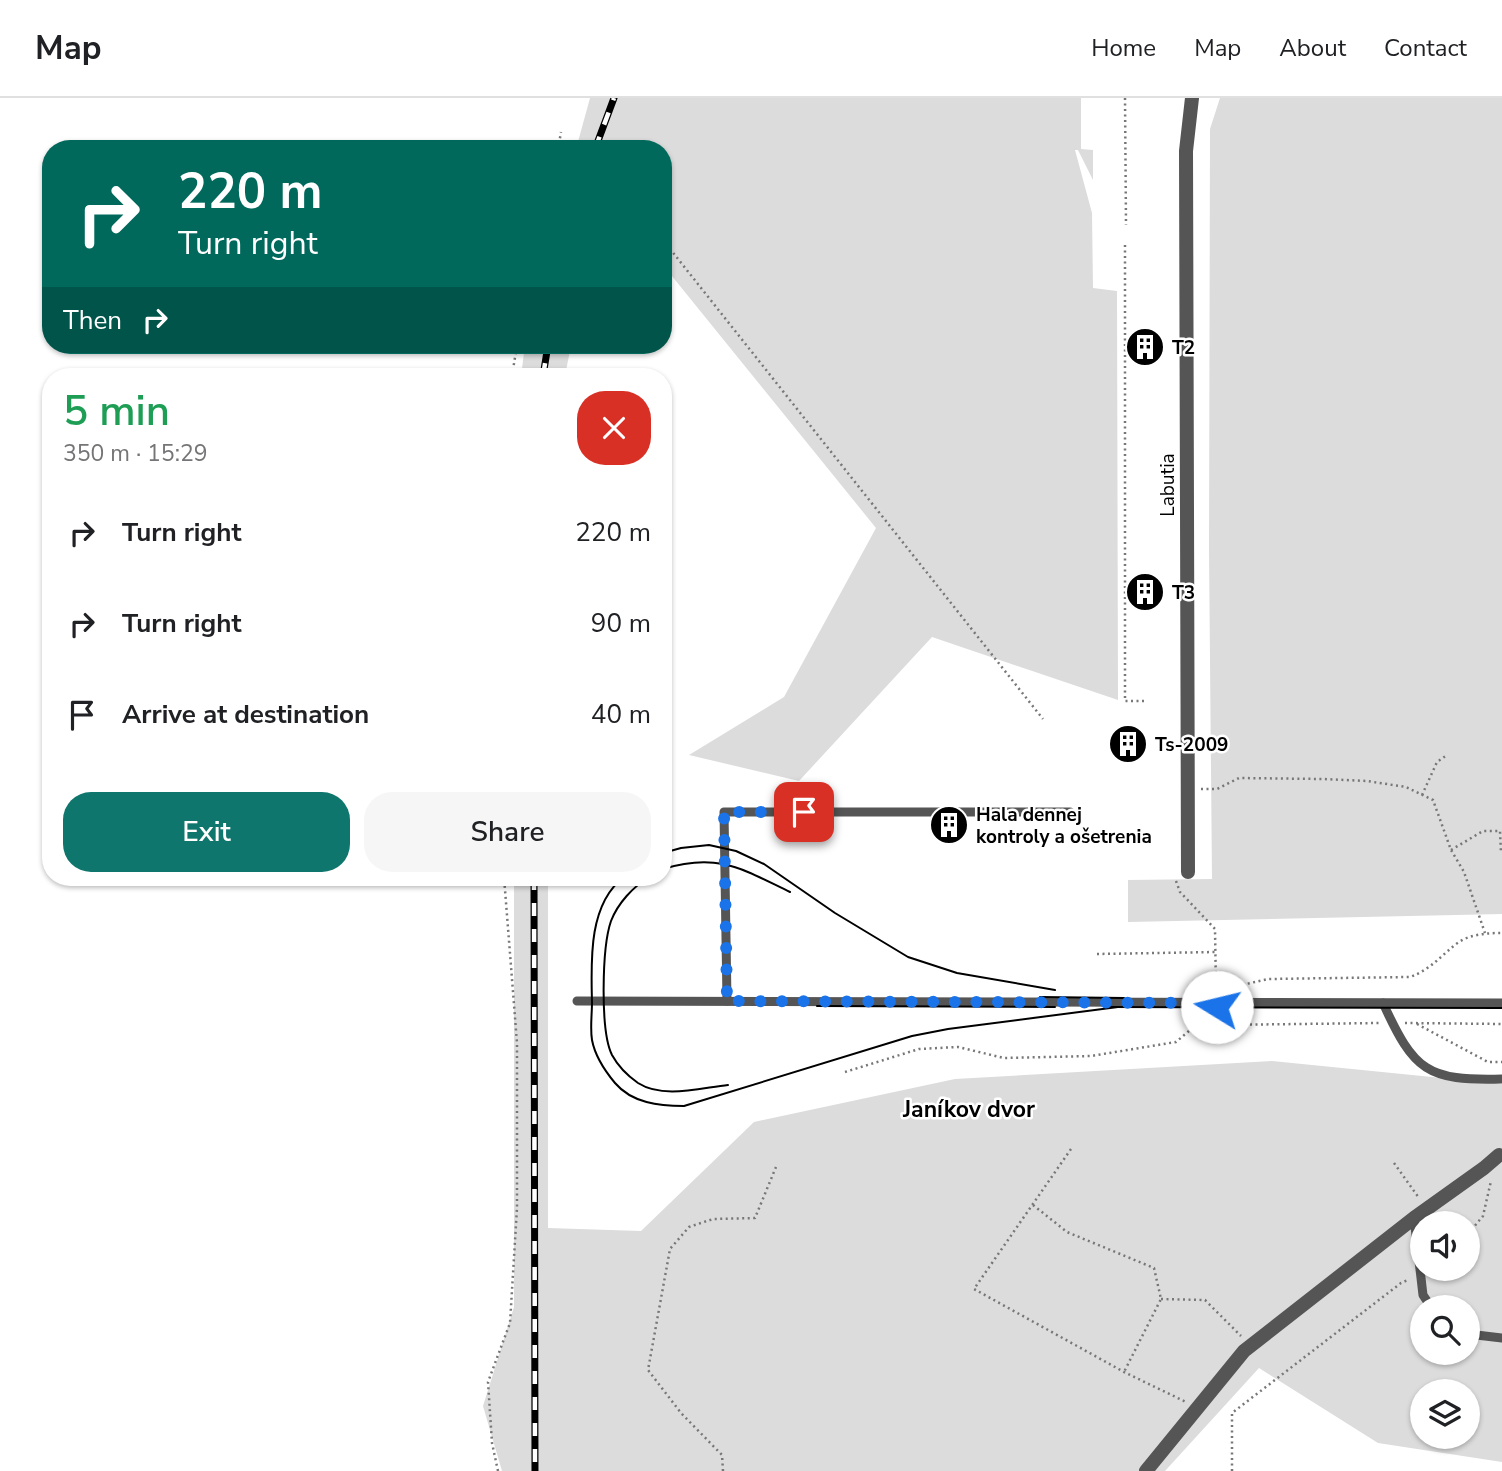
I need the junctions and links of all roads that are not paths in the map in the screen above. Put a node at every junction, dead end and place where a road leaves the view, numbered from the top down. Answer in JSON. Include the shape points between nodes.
{"nodes":[{"id":1,"x":1192,"y":98,"type":"edge"},
{"id":2,"x":1070,"y":812,"type":"dead end"},
{"id":3,"x":1188,"y":872,"type":"dead end"},
{"id":4,"x":577,"y":1001,"type":"dead end"},
{"id":5,"x":727,"y":1001,"type":"junction"},
{"id":6,"x":1383,"y":1003,"type":"junction"},
{"id":7,"x":1502,"y":1003,"type":"edge"},
{"id":8,"x":1502,"y":1079,"type":"edge"},
{"id":9,"x":1499,"y":1155,"type":"dead end"},
{"id":10,"x":1424,"y":1211,"type":"edge"},
{"id":11,"x":1410,"y":1221,"type":"edge"},
{"id":12,"x":1480,"y":1335,"type":"edge"},
{"id":13,"x":1502,"y":1338,"type":"edge"},
{"id":14,"x":1146,"y":1471,"type":"edge"}],
"edges":[{"from":1,"to":3,"type":"street","name":"Labutia","via":[[1186,151]]},
{"from":2,"to":5,"type":"lane","via":[[724,812]]},
{"from":4,"to":5,"type":"lane"},
{"from":5,"to":6,"type":"lane"},
{"from":6,"to":7,"type":"lane"},
{"from":6,"to":8,"type":"lane","via":[[1399,1039],[1434,1073],[1469,1080]]},
{"from":9,"to":10,"type":"street"},
{"from":11,"to":14,"type":"street","via":[[1250,1346]]},
{"from":12,"to":13,"type":"lane"}]}
